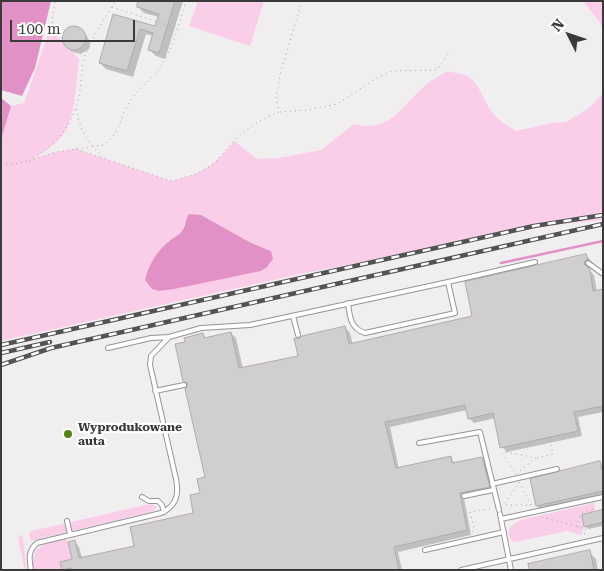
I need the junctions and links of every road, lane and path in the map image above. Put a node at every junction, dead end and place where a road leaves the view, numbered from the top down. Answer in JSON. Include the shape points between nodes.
{"nodes":[{"id":1,"x":55,"y":1,"type":"edge"},
{"id":2,"x":115,"y":1,"type":"edge"},
{"id":3,"x":186,"y":1,"type":"edge"},
{"id":4,"x":302,"y":1,"type":"edge"},
{"id":5,"x":112,"y":7,"type":"junction"},
{"id":6,"x":53,"y":28,"type":"dead end"},
{"id":7,"x":177,"y":28,"type":"junction"},
{"id":8,"x":448,"y":54,"type":"dead end"},
{"id":9,"x":76,"y":108,"type":"junction"},
{"id":10,"x":279,"y":112,"type":"junction"},
{"id":11,"x":91,"y":146,"type":"junction"},
{"id":12,"x":76,"y":149,"type":"junction"},
{"id":13,"x":103,"y":157,"type":"junction"},
{"id":14,"x":29,"y":161,"type":"junction"},
{"id":15,"x":1,"y":163,"type":"edge"},
{"id":16,"x":535,"y":262,"type":"dead end"},
{"id":17,"x":588,"y":263,"type":"dead end"},
{"id":18,"x":603,"y":274,"type":"edge"},
{"id":19,"x":448,"y":282,"type":"junction"},
{"id":20,"x":348,"y":303,"type":"junction"},
{"id":21,"x":293,"y":316,"type":"junction"},
{"id":22,"x":298,"y":335,"type":"dead end"},
{"id":23,"x":169,"y":337,"type":"junction"},
{"id":24,"x":108,"y":348,"type":"dead end"},
{"id":25,"x":184,"y":385,"type":"dead end"},
{"id":26,"x":156,"y":391,"type":"junction"},
{"id":27,"x":549,"y":437,"type":"dead end"},
{"id":28,"x":420,"y":443,"type":"dead end"},
{"id":29,"x":536,"y":458,"type":"junction"},
{"id":30,"x":557,"y":469,"type":"dead end"},
{"id":31,"x":492,"y":484,"type":"junction"},
{"id":32,"x":493,"y":490,"type":"junction"},
{"id":33,"x":464,"y":496,"type":"dead end"},
{"id":34,"x":142,"y":497,"type":"dead end"},
{"id":35,"x":603,"y":497,"type":"edge"},
{"id":36,"x":504,"y":505,"type":"joint"},
{"id":37,"x":493,"y":508,"type":"dead end"},
{"id":38,"x":595,"y":509,"type":"dead end"},
{"id":39,"x":164,"y":512,"type":"junction"},
{"id":40,"x":539,"y":517,"type":"dead end"},
{"id":41,"x":501,"y":520,"type":"junction"},
{"id":42,"x":67,"y":521,"type":"dead end"},
{"id":43,"x":578,"y":527,"type":"junction"},
{"id":44,"x":504,"y":532,"type":"junction"},
{"id":45,"x":70,"y":534,"type":"junction"},
{"id":46,"x":471,"y":535,"type":"dead end"},
{"id":47,"x":584,"y":535,"type":"dead end"},
{"id":48,"x":603,"y":538,"type":"edge"},
{"id":49,"x":425,"y":550,"type":"dead end"},
{"id":50,"x":508,"y":559,"type":"junction"},
{"id":51,"x":31,"y":570,"type":"edge"},
{"id":52,"x":461,"y":570,"type":"edge"},
{"id":53,"x":511,"y":570,"type":"edge"}],
"edges":[{"from":1,"to":6,"type":"path"},
{"from":2,"to":5,"type":"path"},
{"from":3,"to":7,"type":"path"},
{"from":4,"to":10,"type":"path","via":[[281,71],[276,97]]},
{"from":5,"to":7,"type":"path"},
{"from":5,"to":9,"type":"path","via":[[84,57]]},
{"from":7,"to":11,"type":"path","via":[[159,69],[127,106],[115,134],[103,145]]},
{"from":8,"to":10,"type":"path","via":[[437,70],[392,71],[337,104]]},
{"from":9,"to":11,"type":"path"},
{"from":9,"to":14,"type":"path","via":[[62,136]]},
{"from":10,"to":13,"type":"path","via":[[265,117],[247,130],[206,169],[185,178],[171,181]]},
{"from":11,"to":12,"type":"path"},
{"from":11,"to":13,"type":"path"},
{"from":12,"to":13,"type":"path"},
{"from":12,"to":14,"type":"path"},
{"from":14,"to":15,"type":"path"},
{"from":16,"to":19,"type":"lane"},
{"from":17,"to":18,"type":"lane"},
{"from":19,"to":20,"type":"lane"},
{"from":19,"to":20,"type":"lane","via":[[455,313],[366,333],[359,331],[351,322]]},
{"from":20,"to":21,"type":"lane"},
{"from":21,"to":22,"type":"lane"},
{"from":21,"to":23,"type":"lane","via":[[250,325],[201,328]]},
{"from":23,"to":24,"type":"lane"},
{"from":23,"to":26,"type":"lane","via":[[151,356]]},
{"from":25,"to":26,"type":"lane"},
{"from":26,"to":39,"type":"lane","via":[[178,488],[178,496]]},
{"from":27,"to":29,"type":"path","via":[[553,454]]},
{"from":28,"to":31,"type":"lane","via":[[480,432]]},
{"from":29,"to":29,"type":"path","via":[[516,474],[502,453],[506,452]]},
{"from":30,"to":31,"type":"lane"},
{"from":31,"to":32,"type":"lane"},
{"from":32,"to":33,"type":"lane"},
{"from":32,"to":41,"type":"lane"},
{"from":34,"to":39,"type":"lane","via":[[158,501]]},
{"from":35,"to":41,"type":"lane"},
{"from":36,"to":36,"type":"path","via":[[531,505],[518,482]]},
{"from":37,"to":46,"type":"path","via":[[470,512],[474,528]]},
{"from":38,"to":43,"type":"path","via":[[582,512],[578,517]]},
{"from":39,"to":45,"type":"lane"},
{"from":40,"to":43,"type":"path"},
{"from":41,"to":44,"type":"lane"},
{"from":42,"to":45,"type":"lane"},
{"from":43,"to":47,"type":"path","via":[[586,529]]},
{"from":44,"to":49,"type":"lane"},
{"from":44,"to":50,"type":"lane"},
{"from":45,"to":51,"type":"lane","via":[[37,543],[29,558]]},
{"from":48,"to":50,"type":"lane"},
{"from":50,"to":52,"type":"lane"},
{"from":50,"to":53,"type":"lane"}]}
